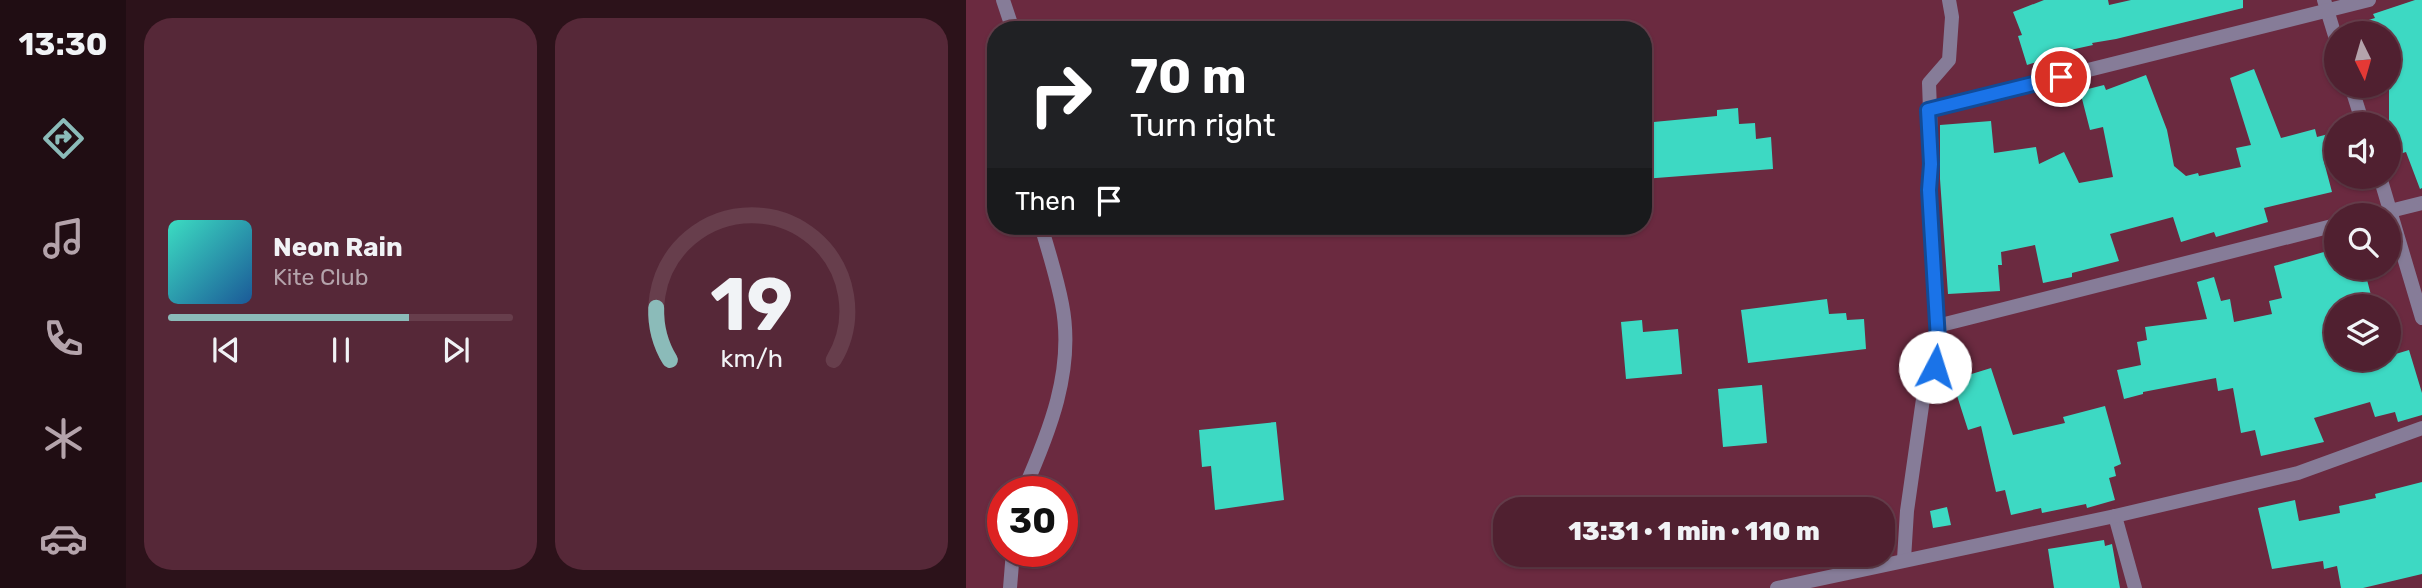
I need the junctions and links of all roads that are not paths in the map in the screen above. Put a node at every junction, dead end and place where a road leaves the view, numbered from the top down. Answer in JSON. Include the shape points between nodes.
{"nodes":[{"id":1,"x":1003,"y":0,"type":"edge"},
{"id":2,"x":1949,"y":0,"type":"edge"},
{"id":3,"x":2369,"y":0,"type":"edge"},
{"id":4,"x":2325,"y":6,"type":"edge"},
{"id":5,"x":1010,"y":21,"type":"edge"},
{"id":6,"x":1928,"y":110,"type":"junction"},
{"id":7,"x":2422,"y":203,"type":"edge"},
{"id":8,"x":2401,"y":208,"type":"edge"},
{"id":9,"x":2324,"y":228,"type":"edge"},
{"id":10,"x":1043,"y":235,"type":"edge"},
{"id":11,"x":2401,"y":246,"type":"edge"},
{"id":12,"x":2422,"y":318,"type":"edge"},
{"id":13,"x":1937,"y":326,"type":"junction"},
{"id":14,"x":2422,"y":428,"type":"edge"},
{"id":15,"x":1030,"y":476,"type":"edge"},
{"id":16,"x":2115,"y":516,"type":"junction"},
{"id":17,"x":1904,"y":559,"type":"junction"},
{"id":18,"x":1012,"y":567,"type":"edge"},
{"id":19,"x":1818,"y":584,"type":"edge"},
{"id":20,"x":1010,"y":588,"type":"edge"},
{"id":21,"x":1777,"y":588,"type":"edge"},
{"id":22,"x":2135,"y":588,"type":"edge"}],
"edges":[{"from":1,"to":5,"type":"street"},
{"from":2,"to":6,"type":"street","via":[[1950,60],[1929,83]]},
{"from":3,"to":4,"type":"street"},
{"from":4,"to":6,"type":"street"},
{"from":6,"to":13,"type":"street"},
{"from":7,"to":8,"type":"street"},
{"from":9,"to":13,"type":"street"},
{"from":10,"to":15,"type":"street","via":[[1063,307],[1065,347],[1054,417]]},
{"from":11,"to":12,"type":"street"},
{"from":13,"to":17,"type":"street","via":[[1935,367],[1923,399]]},
{"from":14,"to":16,"type":"street","via":[[2298,473]]},
{"from":16,"to":17,"type":"street"},
{"from":16,"to":22,"type":"street"},
{"from":17,"to":19,"type":"street"},
{"from":18,"to":20,"type":"street"},
{"from":19,"to":21,"type":"street"}]}
